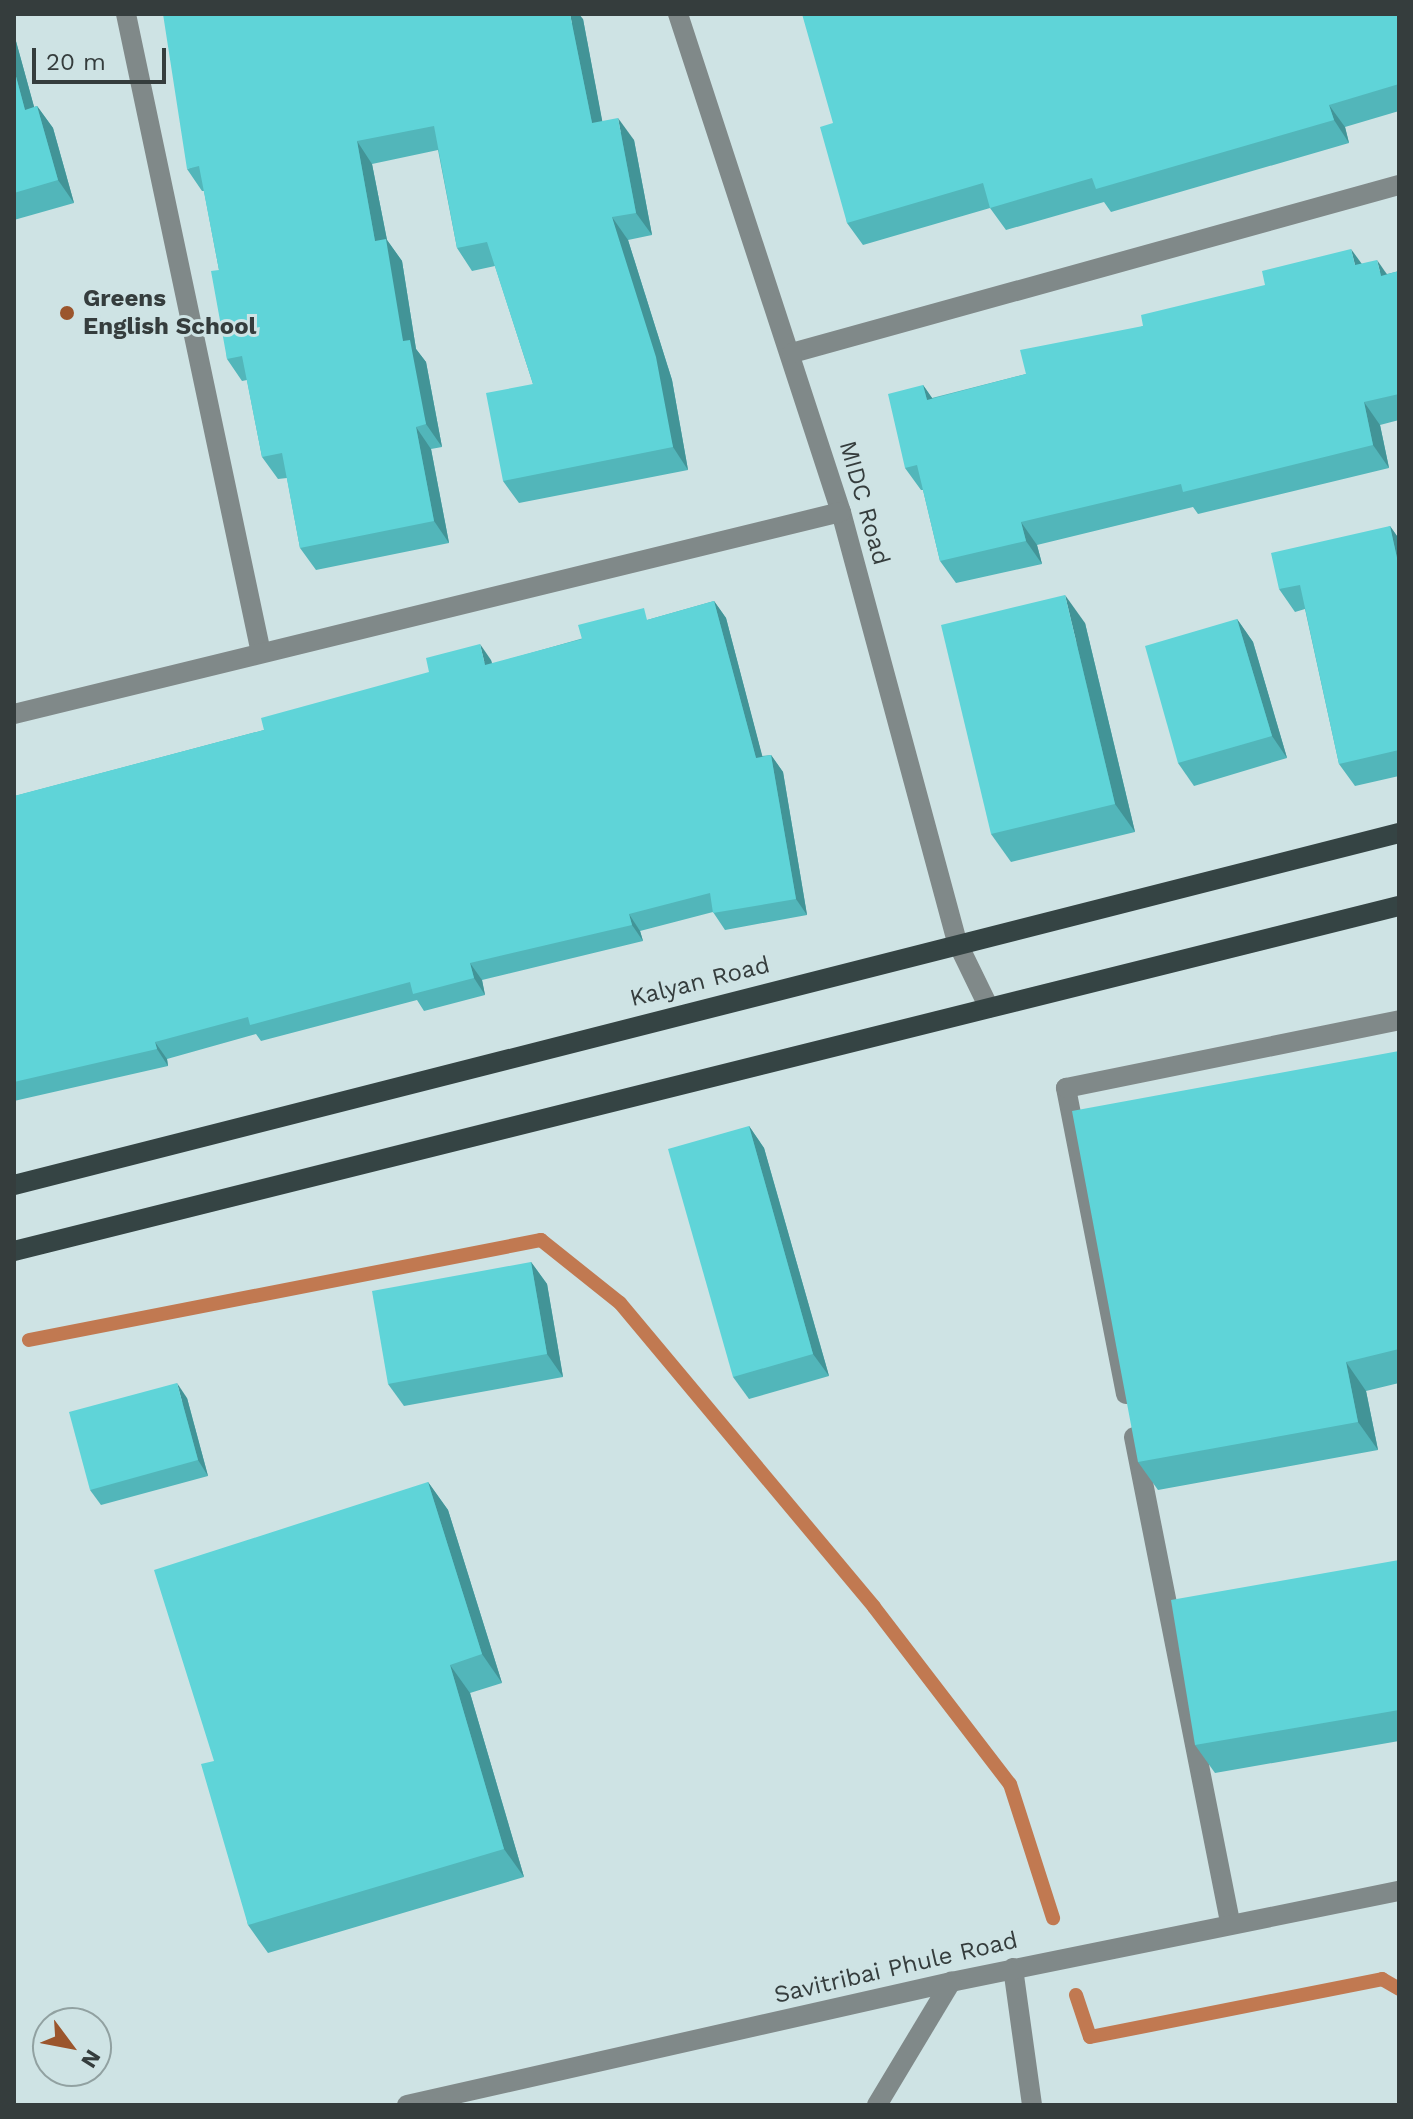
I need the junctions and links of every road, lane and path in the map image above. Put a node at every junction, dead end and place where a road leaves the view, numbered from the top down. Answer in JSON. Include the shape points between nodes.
{"nodes":[{"id":1,"x":126,"y":14,"type":"edge"},
{"id":2,"x":678,"y":14,"type":"edge"},
{"id":3,"x":1399,"y":185,"type":"edge"},
{"id":4,"x":792,"y":353,"type":"junction"},
{"id":5,"x":841,"y":512,"type":"junction"},
{"id":6,"x":261,"y":653,"type":"junction"},
{"id":7,"x":14,"y":714,"type":"edge"},
{"id":8,"x":1399,"y":833,"type":"edge"},
{"id":9,"x":1399,"y":906,"type":"edge"},
{"id":10,"x":957,"y":942,"type":"junction"},
{"id":11,"x":989,"y":1008,"type":"junction"},
{"id":12,"x":1399,"y":1020,"type":"edge"},
{"id":13,"x":14,"y":1185,"type":"edge"},
{"id":14,"x":14,"y":1251,"type":"edge"},
{"id":15,"x":1399,"y":1891,"type":"edge"},
{"id":16,"x":1230,"y":1924,"type":"junction"},
{"id":17,"x":1013,"y":1968,"type":"junction"},
{"id":18,"x":951,"y":1982,"type":"junction"},
{"id":19,"x":485,"y":2096,"type":"edge"},
{"id":20,"x":414,"y":2104,"type":"edge"},
{"id":21,"x":877,"y":2105,"type":"edge"},
{"id":22,"x":1032,"y":2105,"type":"edge"}],
"edges":[{"from":1,"to":6,"type":"street"},
{"from":2,"to":4,"type":"street","name":"MIDC Road"},
{"from":3,"to":4,"type":"street"},
{"from":4,"to":5,"type":"street","name":"MIDC Road"},
{"from":5,"to":6,"type":"street"},
{"from":5,"to":10,"type":"street","name":"MIDC Road"},
{"from":6,"to":7,"type":"street"},
{"from":8,"to":10,"type":"main road","name":"Kalyan Road"},
{"from":9,"to":11,"type":"main road"},
{"from":10,"to":11,"type":"street","name":"MIDC Road"},
{"from":10,"to":13,"type":"main road","name":"Kalyan Road"},
{"from":11,"to":14,"type":"main road"},
{"from":12,"to":16,"type":"street","via":[[1066,1088]]},
{"from":15,"to":16,"type":"street","name":"Savitribai Phule Road"},
{"from":16,"to":17,"type":"street","name":"Savitribai Phule Road"},
{"from":17,"to":18,"type":"street","name":"Savitribai Phule Road"},
{"from":17,"to":22,"type":"street"},
{"from":18,"to":19,"type":"street","name":"Savitribai Phule Road"},
{"from":18,"to":21,"type":"street"},
{"from":19,"to":20,"type":"street","name":"Savitribai Phule Road"}]}
